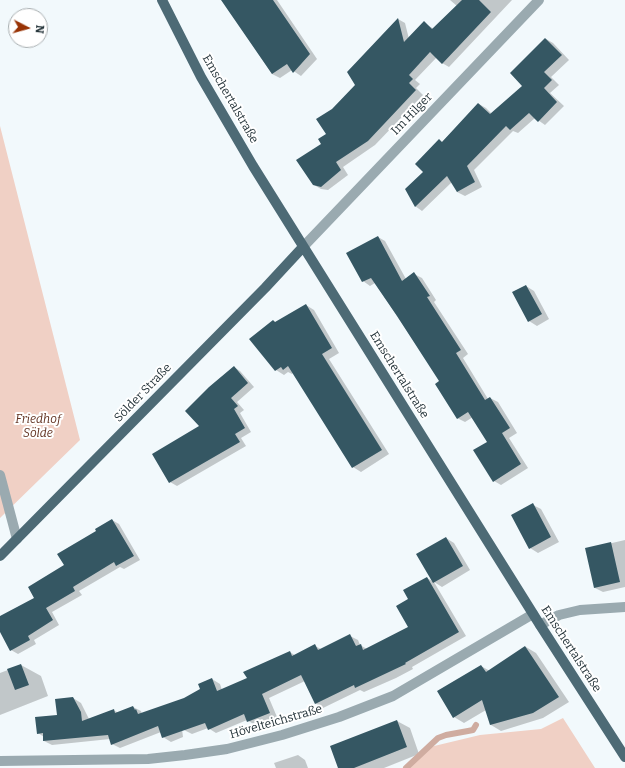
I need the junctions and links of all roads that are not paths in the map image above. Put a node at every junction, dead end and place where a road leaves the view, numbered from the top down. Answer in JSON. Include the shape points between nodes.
{"nodes":[{"id":1,"x":162,"y":0,"type":"edge"},
{"id":2,"x":539,"y":0,"type":"edge"},
{"id":3,"x":303,"y":247,"type":"junction"},
{"id":4,"x":0,"y":475,"type":"edge"},
{"id":5,"x":17,"y":539,"type":"junction"},
{"id":6,"x":0,"y":556,"type":"edge"},
{"id":7,"x":625,"y":607,"type":"edge"},
{"id":8,"x":533,"y":614,"type":"junction"},
{"id":9,"x":540,"y":625,"type":"junction"},
{"id":10,"x":625,"y":757,"type":"edge"},
{"id":11,"x":0,"y":760,"type":"edge"}],
"edges":[{"from":1,"to":3,"type":"main road","name":"Emschertalstraße","via":[[201,76]]},
{"from":2,"to":3,"type":"street","name":"Im Hilger"},
{"from":3,"to":5,"type":"main road","name":"Sölder Straße"},
{"from":3,"to":8,"type":"main road","name":"Emschertalstraße"},
{"from":4,"to":5,"type":"street"},
{"from":5,"to":6,"type":"main road","name":"Sölder Straße"},
{"from":7,"to":9,"type":"street","via":[[580,610],[559,615]]},
{"from":8,"to":9,"type":"main road","name":"Emschertalstraße"},
{"from":8,"to":11,"type":"street","name":"Hövelteichstraße","via":[[392,696],[339,717],[282,735],[227,749],[163,758]]},
{"from":9,"to":10,"type":"main road","name":"Emschertalstraße"}]}
